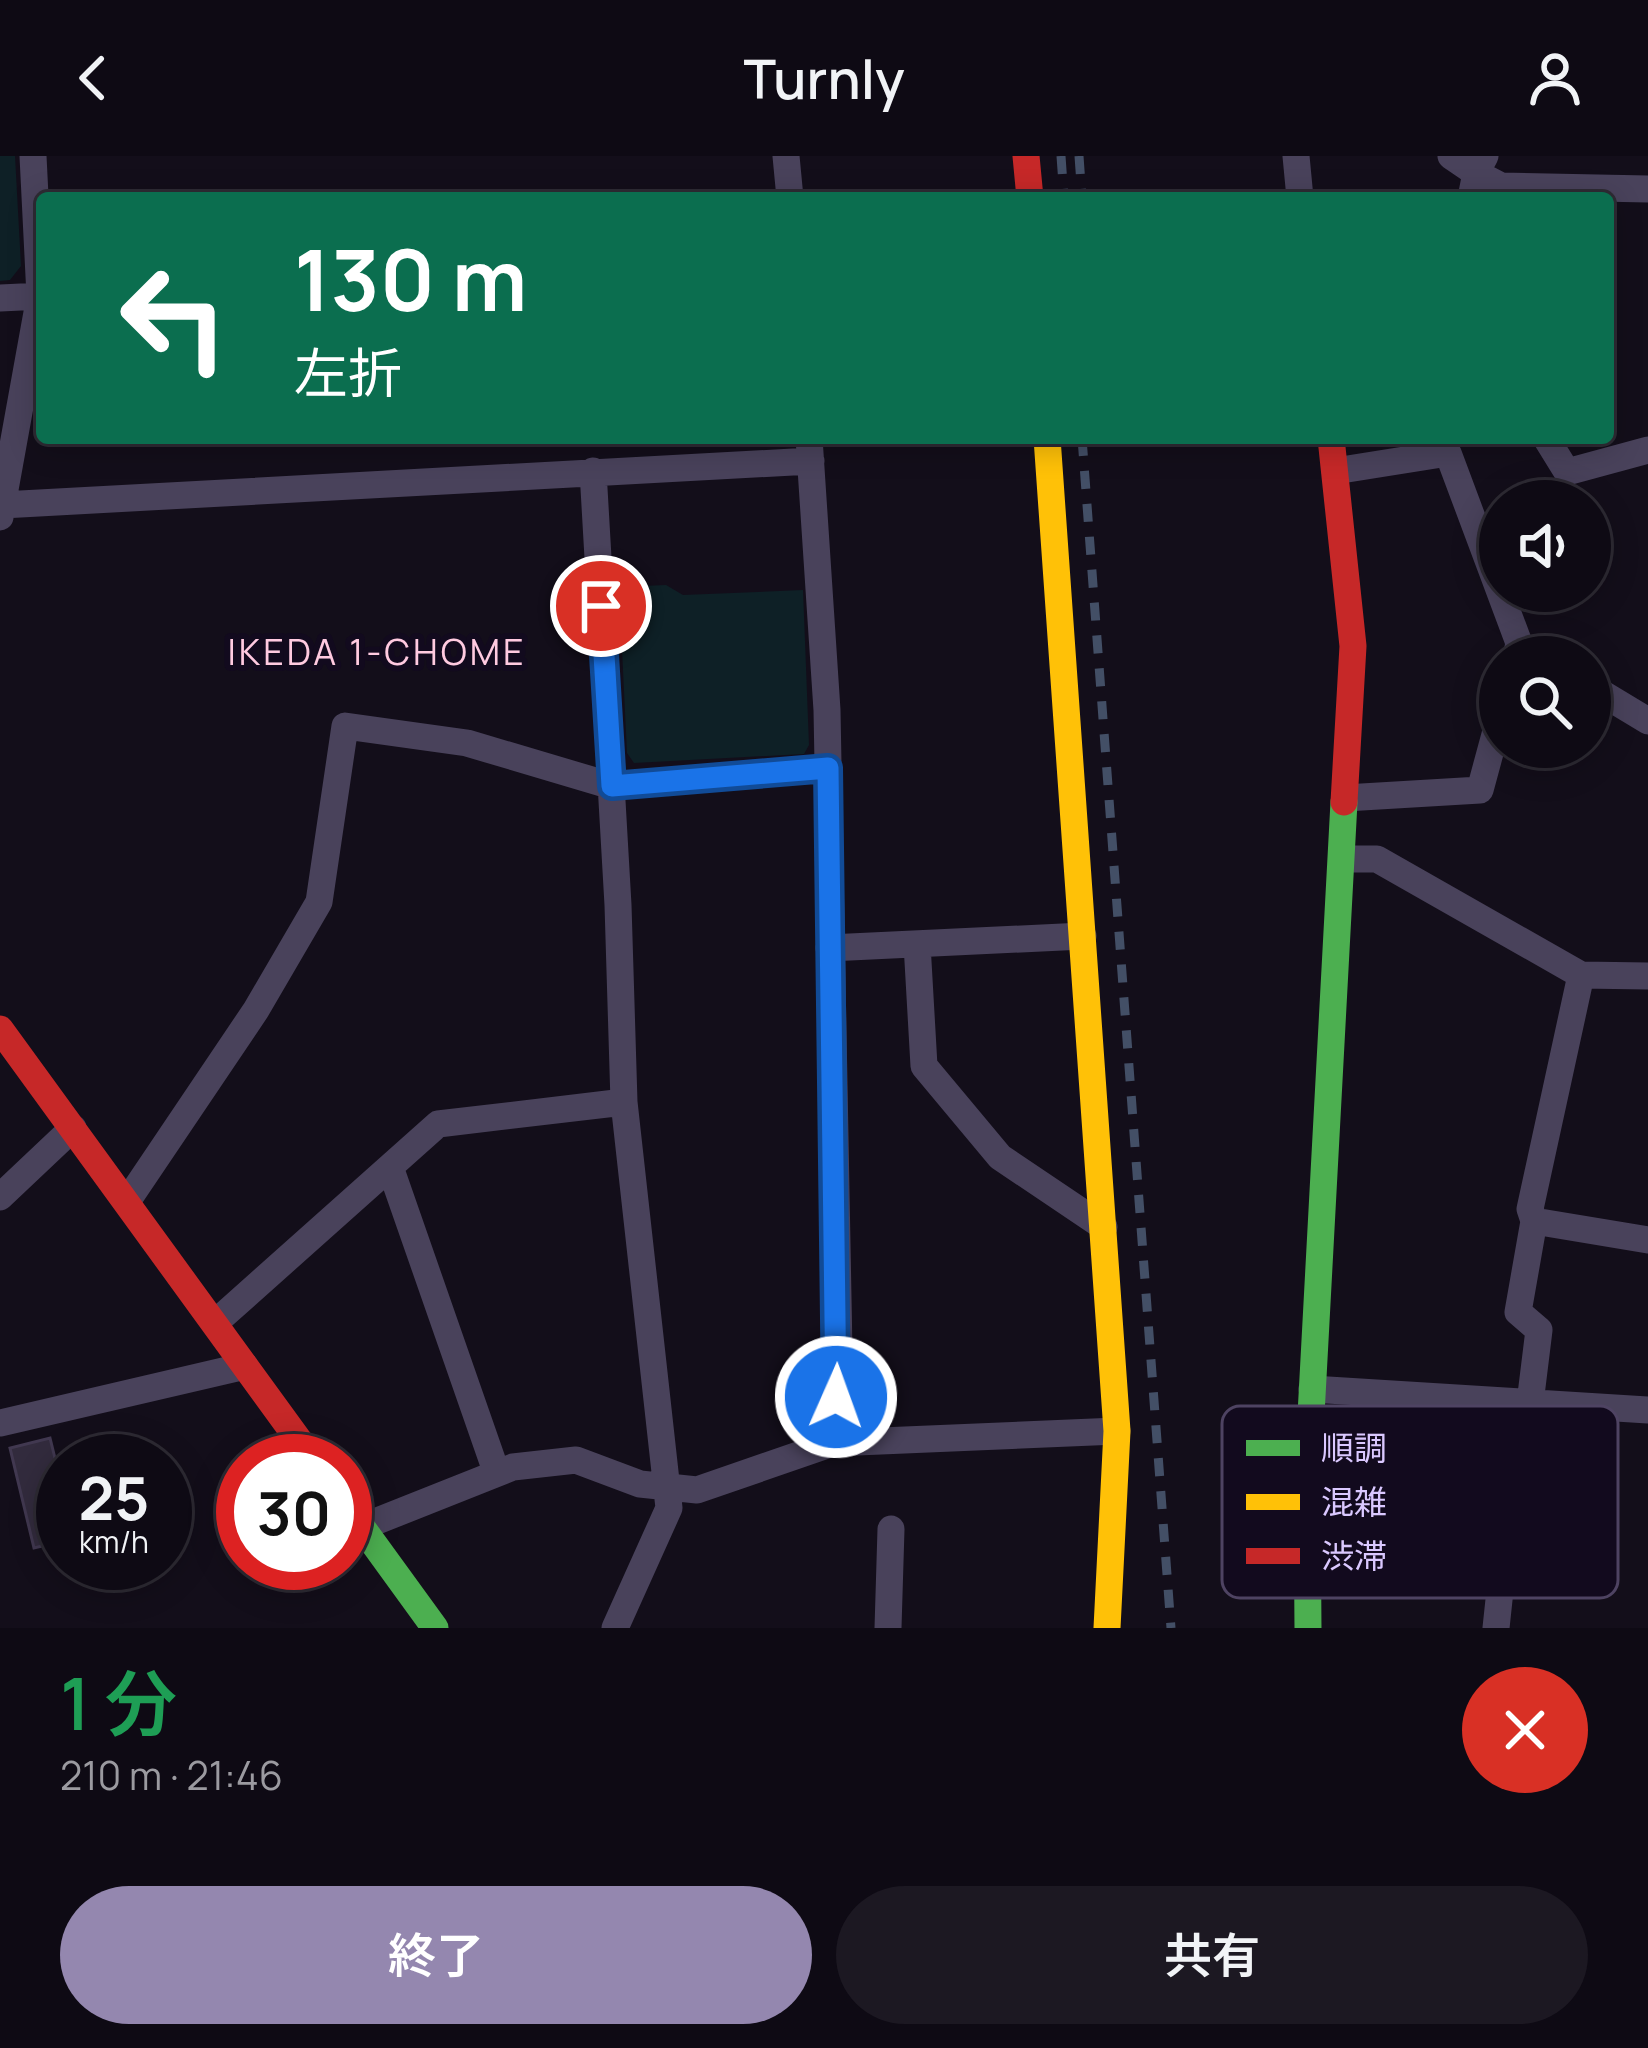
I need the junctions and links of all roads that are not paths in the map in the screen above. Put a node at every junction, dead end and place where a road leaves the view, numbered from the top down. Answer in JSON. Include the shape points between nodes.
{"nodes":[{"id":1,"x":32,"y":156,"type":"edge"},
{"id":2,"x":786,"y":156,"type":"edge"},
{"id":3,"x":1026,"y":156,"type":"edge"},
{"id":4,"x":1296,"y":156,"type":"edge"},
{"id":5,"x":1450,"y":156,"type":"edge"},
{"id":6,"x":1478,"y":176,"type":"edge"},
{"id":7,"x":1648,"y":189,"type":"edge"},
{"id":8,"x":789,"y":192,"type":"edge"},
{"id":9,"x":1029,"y":192,"type":"edge"},
{"id":10,"x":1299,"y":192,"type":"edge"},
{"id":11,"x":36,"y":218,"type":"edge"},
{"id":12,"x":36,"y":296,"type":"edge"},
{"id":13,"x":0,"y":298,"type":"edge"},
{"id":14,"x":36,"y":323,"type":"edge"},
{"id":15,"x":1047,"y":444,"type":"edge"},
{"id":16,"x":1332,"y":444,"type":"edge"},
{"id":17,"x":1550,"y":444,"type":"edge"},
{"id":18,"x":810,"y":450,"type":"edge"},
{"id":19,"x":1648,"y":450,"type":"edge"},
{"id":20,"x":593,"y":471,"type":"junction"},
{"id":21,"x":1335,"y":471,"type":"junction"},
{"id":22,"x":1,"y":511,"type":"edge"},
{"id":23,"x":1520,"y":636,"type":"edge"},
{"id":24,"x":1611,"y":699,"type":"edge"},
{"id":25,"x":1648,"y":721,"type":"edge"},
{"id":26,"x":828,"y":768,"type":"junction"},
{"id":27,"x":1486,"y":768,"type":"edge"},
{"id":28,"x":612,"y":786,"type":"junction"},
{"id":29,"x":1346,"y":798,"type":"junction"},
{"id":30,"x":1342,"y":859,"type":"junction"},
{"id":31,"x":1083,"y":936,"type":"junction"},
{"id":32,"x":917,"y":944,"type":"junction"},
{"id":33,"x":829,"y":948,"type":"junction"},
{"id":34,"x":1581,"y":975,"type":"junction"},
{"id":35,"x":1648,"y":976,"type":"edge"},
{"id":36,"x":0,"y":1029,"type":"edge"},
{"id":37,"x":12,"y":1063,"type":"edge"},
{"id":38,"x":624,"y":1102,"type":"junction"},
{"id":39,"x":73,"y":1128,"type":"junction"},
{"id":40,"x":390,"y":1167,"type":"junction"},
{"id":41,"x":0,"y":1198,"type":"edge"},
{"id":42,"x":128,"y":1200,"type":"junction"},
{"id":43,"x":1534,"y":1221,"type":"junction"},
{"id":44,"x":1104,"y":1227,"type":"junction"},
{"id":45,"x":1648,"y":1240,"type":"edge"},
{"id":46,"x":216,"y":1322,"type":"junction"},
{"id":47,"x":245,"y":1366,"type":"junction"},
{"id":48,"x":1312,"y":1389,"type":"junction"},
{"id":49,"x":1524,"y":1402,"type":"junction"},
{"id":50,"x":1312,"y":1406,"type":"edge"},
{"id":51,"x":1524,"y":1406,"type":"edge"},
{"id":52,"x":1586,"y":1406,"type":"edge"},
{"id":53,"x":1618,"y":1408,"type":"edge"},
{"id":54,"x":1648,"y":1410,"type":"edge"},
{"id":55,"x":0,"y":1424,"type":"edge"},
{"id":56,"x":1117,"y":1431,"type":"junction"},
{"id":57,"x":294,"y":1434,"type":"edge"},
{"id":58,"x":833,"y":1443,"type":"junction"},
{"id":59,"x":496,"y":1471,"type":"junction"},
{"id":60,"x":669,"y":1486,"type":"junction"},
{"id":61,"x":372,"y":1510,"type":"edge"},
{"id":62,"x":892,"y":1529,"type":"dead end"},
{"id":63,"x":372,"y":1542,"type":"edge"},
{"id":64,"x":1309,"y":1598,"type":"edge"},
{"id":65,"x":1500,"y":1598,"type":"edge"},
{"id":66,"x":435,"y":1628,"type":"edge"},
{"id":67,"x":615,"y":1628,"type":"edge"},
{"id":68,"x":888,"y":1628,"type":"edge"},
{"id":69,"x":1107,"y":1628,"type":"edge"},
{"id":70,"x":1308,"y":1628,"type":"edge"},
{"id":71,"x":1496,"y":1628,"type":"edge"}],
"edges":[{"from":1,"to":11,"type":"street"},
{"from":2,"to":8,"type":"street"},
{"from":3,"to":9,"type":"street"},
{"from":4,"to":10,"type":"street"},
{"from":5,"to":6,"type":"street"},
{"from":6,"to":7,"type":"street","via":[[1502,186]]},
{"from":12,"to":13,"type":"street"},
{"from":14,"to":22,"type":"street"},
{"from":15,"to":31,"type":"street"},
{"from":16,"to":21,"type":"street"},
{"from":17,"to":19,"type":"street","via":[[1568,472]]},
{"from":18,"to":20,"type":"street"},
{"from":18,"to":26,"type":"street"},
{"from":20,"to":22,"type":"street"},
{"from":20,"to":28,"type":"street"},
{"from":21,"to":23,"type":"street","via":[[1448,453]]},
{"from":21,"to":29,"type":"street","via":[[1353,646]]},
{"from":24,"to":25,"type":"street"},
{"from":26,"to":28,"type":"street"},
{"from":26,"to":33,"type":"street"},
{"from":27,"to":29,"type":"street","via":[[1480,790]]},
{"from":28,"to":38,"type":"street"},
{"from":28,"to":42,"type":"street","via":[[467,743],[344,726],[319,902]]},
{"from":29,"to":30,"type":"street"},
{"from":30,"to":34,"type":"street","via":[[1376,859]]},
{"from":30,"to":48,"type":"street"},
{"from":31,"to":32,"type":"street"},
{"from":31,"to":44,"type":"street"},
{"from":32,"to":33,"type":"street"},
{"from":32,"to":44,"type":"street","via":[[925,1066],[1000,1157]]},
{"from":33,"to":58,"type":"street","via":[[839,1351]]},
{"from":34,"to":35,"type":"street"},
{"from":34,"to":43,"type":"street","via":[[1530,1209]]},
{"from":36,"to":37,"type":"street"},
{"from":37,"to":39,"type":"street"},
{"from":38,"to":40,"type":"street","via":[[439,1124]]},
{"from":38,"to":60,"type":"street"},
{"from":39,"to":41,"type":"street"},
{"from":39,"to":42,"type":"street"},
{"from":40,"to":46,"type":"street"},
{"from":40,"to":59,"type":"street"},
{"from":42,"to":46,"type":"street"},
{"from":43,"to":45,"type":"street"},
{"from":43,"to":49,"type":"street","via":[[1519,1312],[1539,1330]]},
{"from":44,"to":56,"type":"street"},
{"from":46,"to":47,"type":"street"},
{"from":47,"to":55,"type":"street"},
{"from":47,"to":57,"type":"street"},
{"from":48,"to":49,"type":"street"},
{"from":48,"to":50,"type":"street"},
{"from":49,"to":51,"type":"street"},
{"from":49,"to":52,"type":"street"},
{"from":53,"to":54,"type":"street"},
{"from":56,"to":58,"type":"street"},
{"from":56,"to":69,"type":"street"},
{"from":58,"to":60,"type":"street","via":[[697,1490]]},
{"from":59,"to":60,"type":"street","via":[[576,1460]]},
{"from":59,"to":61,"type":"street"},
{"from":60,"to":67,"type":"street","via":[[669,1508]]},
{"from":62,"to":68,"type":"street"},
{"from":63,"to":66,"type":"street"},
{"from":64,"to":70,"type":"street"},
{"from":65,"to":71,"type":"street"}]}
